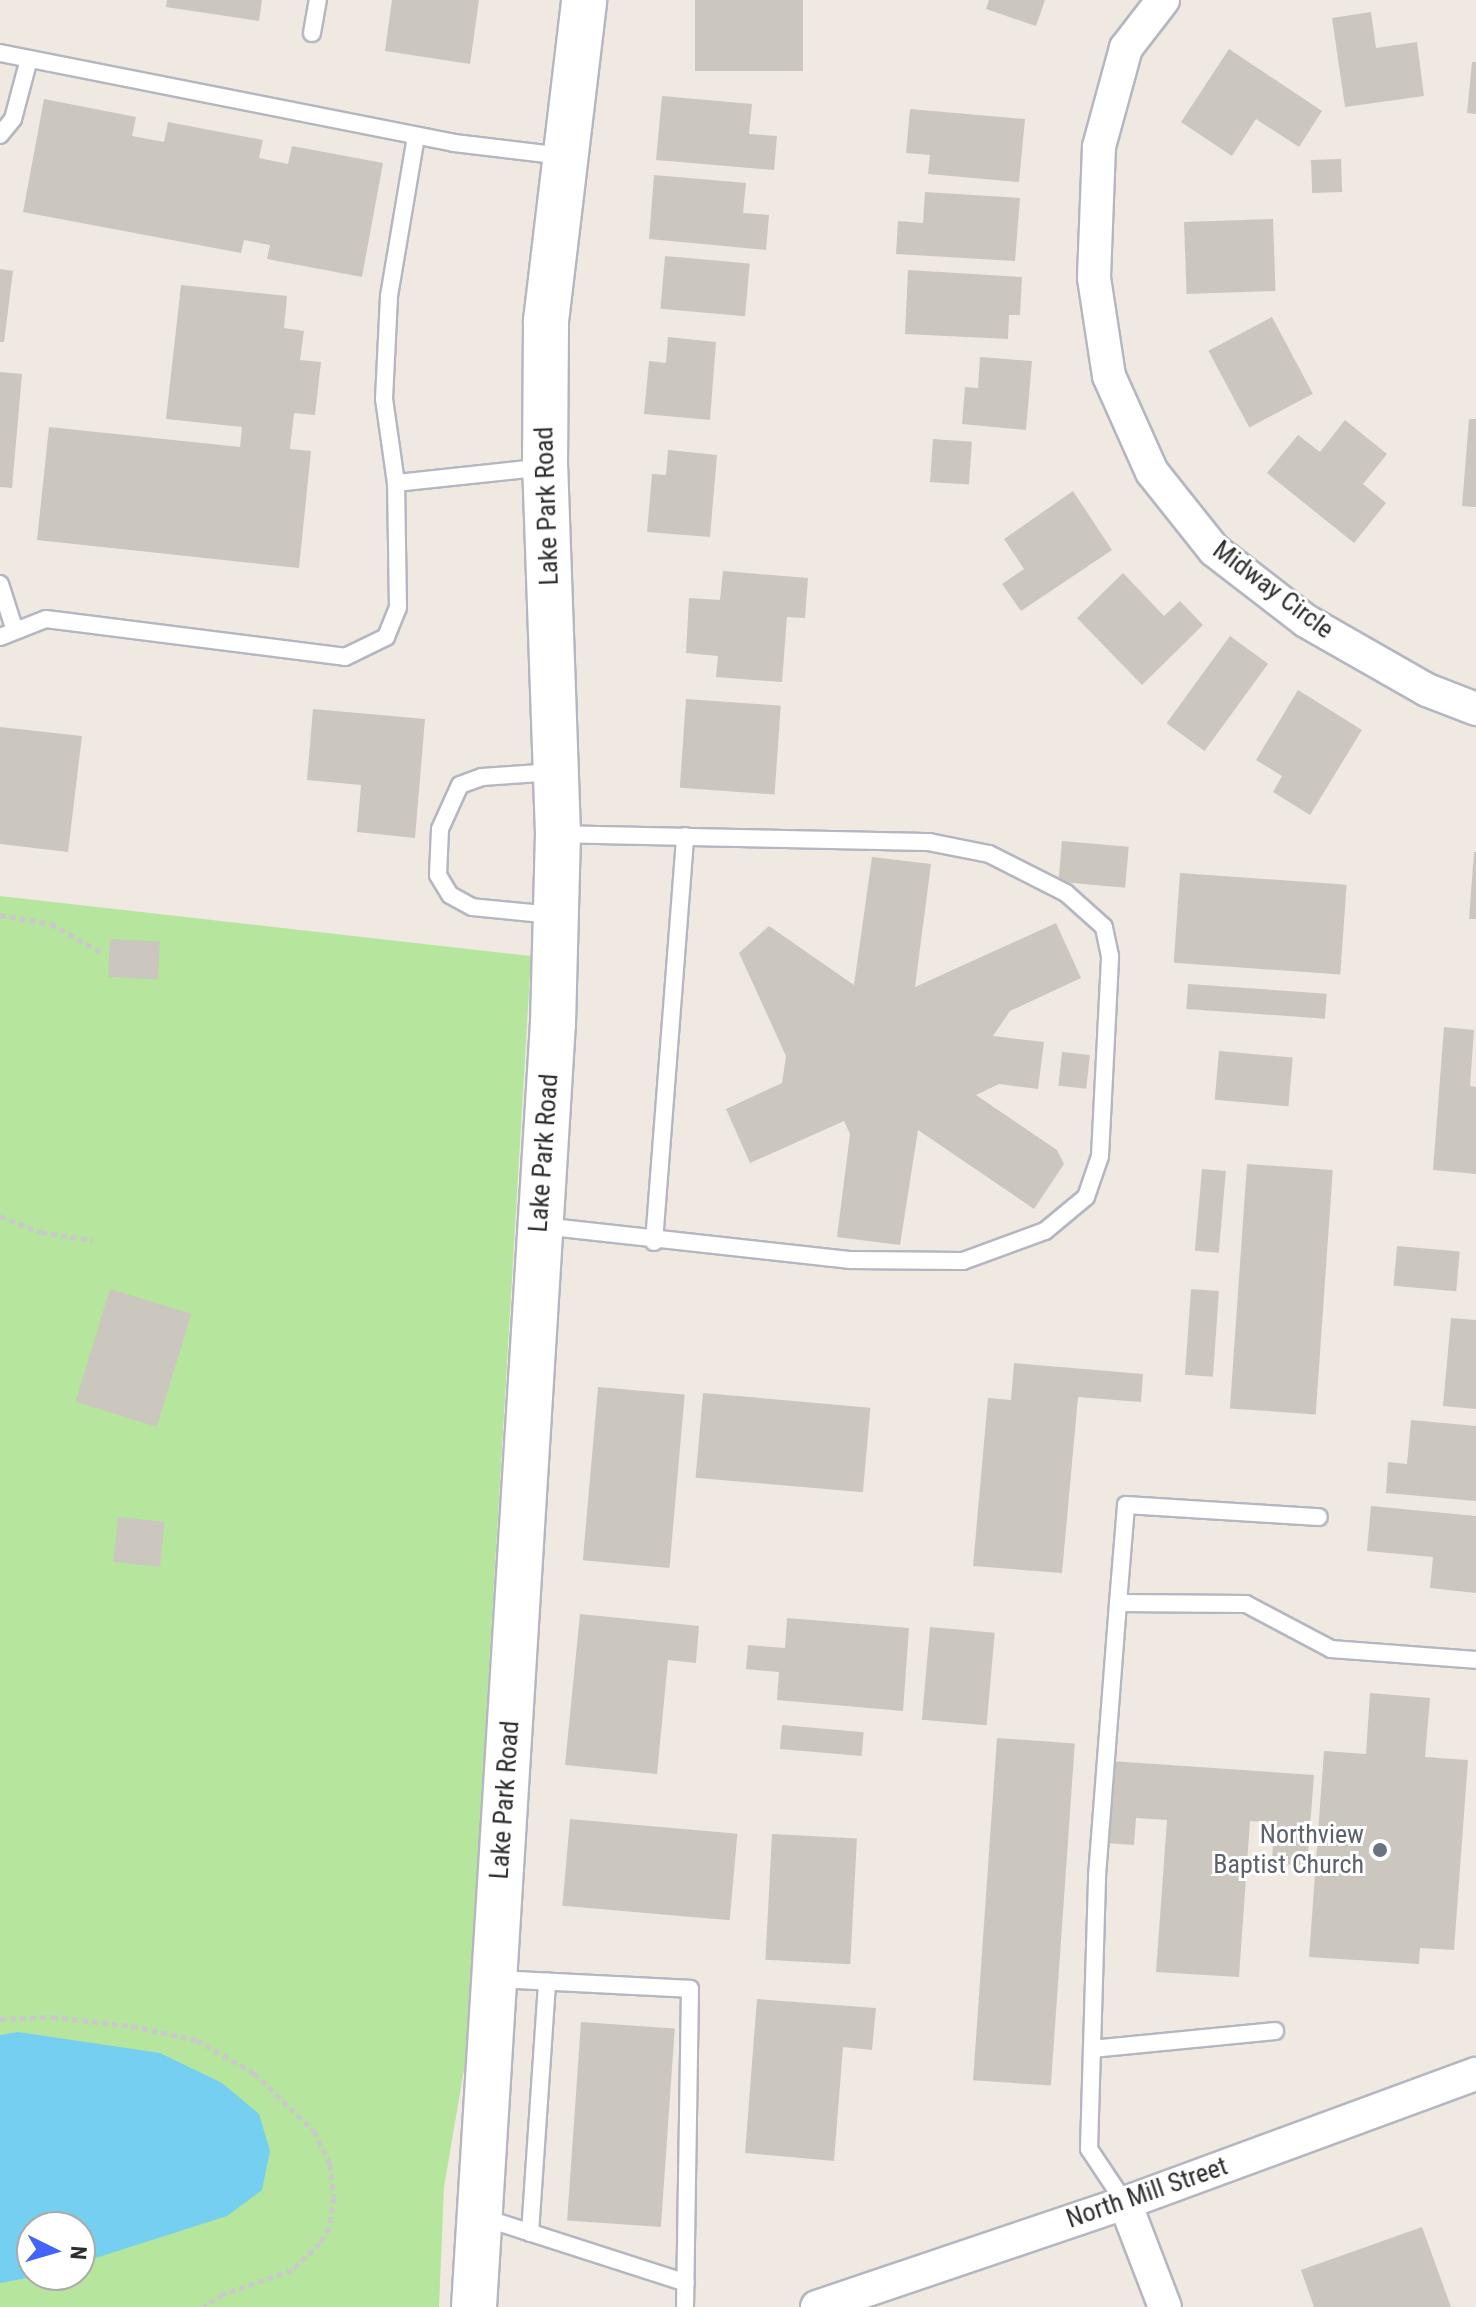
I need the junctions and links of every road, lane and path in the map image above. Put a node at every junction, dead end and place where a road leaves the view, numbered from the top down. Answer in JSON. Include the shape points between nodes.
{"nodes":[{"id":1,"x":318,"y":0,"type":"edge"},
{"id":2,"x":584,"y":0,"type":"edge"},
{"id":3,"x":1163,"y":0,"type":"edge"},
{"id":4,"x":312,"y":33,"type":"dead end"},
{"id":5,"x":0,"y":53,"type":"edge"},
{"id":6,"x":29,"y":59,"type":"junction"},
{"id":7,"x":0,"y":135,"type":"edge"},
{"id":8,"x":416,"y":136,"type":"junction"},
{"id":9,"x":563,"y":156,"type":"junction"},
{"id":10,"x":545,"y":467,"type":"junction"},
{"id":11,"x":396,"y":483,"type":"junction"},
{"id":12,"x":0,"y":584,"type":"edge"},
{"id":13,"x":8,"y":634,"type":"edge"},
{"id":14,"x":1476,"y":709,"type":"edge"},
{"id":15,"x":556,"y":772,"type":"junction"},
{"id":16,"x":558,"y":834,"type":"junction"},
{"id":17,"x":685,"y":836,"type":"junction"},
{"id":18,"x":0,"y":915,"type":"edge"},
{"id":19,"x":556,"y":916,"type":"junction"},
{"id":20,"x":101,"y":952,"type":"dead end"},
{"id":21,"x":0,"y":1216,"type":"edge"},
{"id":22,"x":539,"y":1226,"type":"junction"},
{"id":23,"x":92,"y":1240,"type":"dead end"},
{"id":24,"x":654,"y":1242,"type":"junction"},
{"id":25,"x":1319,"y":1517,"type":"dead end"},
{"id":26,"x":1118,"y":1603,"type":"junction"},
{"id":27,"x":1476,"y":1660,"type":"edge"},
{"id":28,"x":494,"y":1979,"type":"junction"},
{"id":29,"x":547,"y":1982,"type":"junction"},
{"id":30,"x":0,"y":2019,"type":"edge"},
{"id":31,"x":1275,"y":2031,"type":"dead end"},
{"id":32,"x":1092,"y":2049,"type":"junction"},
{"id":33,"x":1476,"y":2074,"type":"edge"},
{"id":34,"x":1125,"y":2203,"type":"junction"},
{"id":35,"x":479,"y":2216,"type":"junction"},
{"id":36,"x":530,"y":2233,"type":"junction"},
{"id":37,"x":686,"y":2283,"type":"junction"},
{"id":38,"x":204,"y":2307,"type":"edge"},
{"id":39,"x":474,"y":2307,"type":"edge"},
{"id":40,"x":685,"y":2307,"type":"edge"},
{"id":41,"x":817,"y":2307,"type":"edge"},
{"id":42,"x":1165,"y":2307,"type":"edge"}],
"edges":[{"from":1,"to":4,"type":"lane"},
{"from":2,"to":9,"type":"main road","name":"Lake Park Road"},
{"from":3,"to":14,"type":"street","name":"Midway Circle","via":[[1126,48],[1099,147],[1094,278],[1109,376],[1152,472],[1214,550],[1306,621],[1427,690]]},
{"from":5,"to":6,"type":"lane"},
{"from":6,"to":7,"type":"lane","via":[[13,119]]},
{"from":6,"to":8,"type":"lane"},
{"from":8,"to":9,"type":"lane"},
{"from":8,"to":11,"type":"lane","via":[[389,296],[384,399]]},
{"from":9,"to":10,"type":"main road","name":"Lake Park Road","via":[[546,321]]},
{"from":10,"to":11,"type":"lane"},
{"from":10,"to":15,"type":"main road","name":"Lake Park Road"},
{"from":11,"to":13,"type":"lane","via":[[398,608],[386,637],[345,657],[46,619]]},
{"from":12,"to":13,"type":"lane"},
{"from":15,"to":16,"type":"main road","name":"Lake Park Road"},
{"from":15,"to":19,"type":"lane","via":[[482,777],[460,785],[440,829],[438,875],[450,895],[472,907]]},
{"from":16,"to":17,"type":"lane"},
{"from":16,"to":19,"type":"main road","name":"Lake Park Road"},
{"from":17,"to":24,"type":"lane"},
{"from":17,"to":24,"type":"lane","via":[[929,842],[989,854],[1066,893],[1104,927],[1110,956],[1100,1156],[1086,1197],[1045,1231],[963,1261],[851,1260]]},
{"from":18,"to":20,"type":"path","via":[[51,924]]},
{"from":19,"to":22,"type":"main road","name":"Lake Park Road"},
{"from":21,"to":23,"type":"path","via":[[41,1232]]},
{"from":22,"to":24,"type":"lane"},
{"from":22,"to":28,"type":"main road","name":"Lake Park Road"},
{"from":25,"to":26,"type":"lane","via":[[1126,1505]]},
{"from":26,"to":27,"type":"lane","via":[[1246,1604],[1331,1649]]},
{"from":26,"to":32,"type":"lane","via":[[1097,1876]]},
{"from":28,"to":29,"type":"lane"},
{"from":28,"to":35,"type":"main road","name":"Lake Park Road"},
{"from":29,"to":36,"type":"lane"},
{"from":29,"to":37,"type":"lane","via":[[690,1989]]},
{"from":30,"to":38,"type":"path","via":[[52,2017],[197,2040],[254,2073],[314,2131],[330,2164],[334,2197],[329,2228],[320,2243],[292,2270],[223,2294]]},
{"from":31,"to":32,"type":"lane"},
{"from":32,"to":34,"type":"lane","via":[[1089,2149]]},
{"from":33,"to":34,"type":"street","name":"North Mill Street"},
{"from":34,"to":41,"type":"street","name":"North Mill Street"},
{"from":34,"to":42,"type":"street"},
{"from":35,"to":36,"type":"lane"},
{"from":35,"to":39,"type":"main road","name":"Lake Park Road"},
{"from":36,"to":37,"type":"lane"},
{"from":37,"to":40,"type":"lane"}]}
